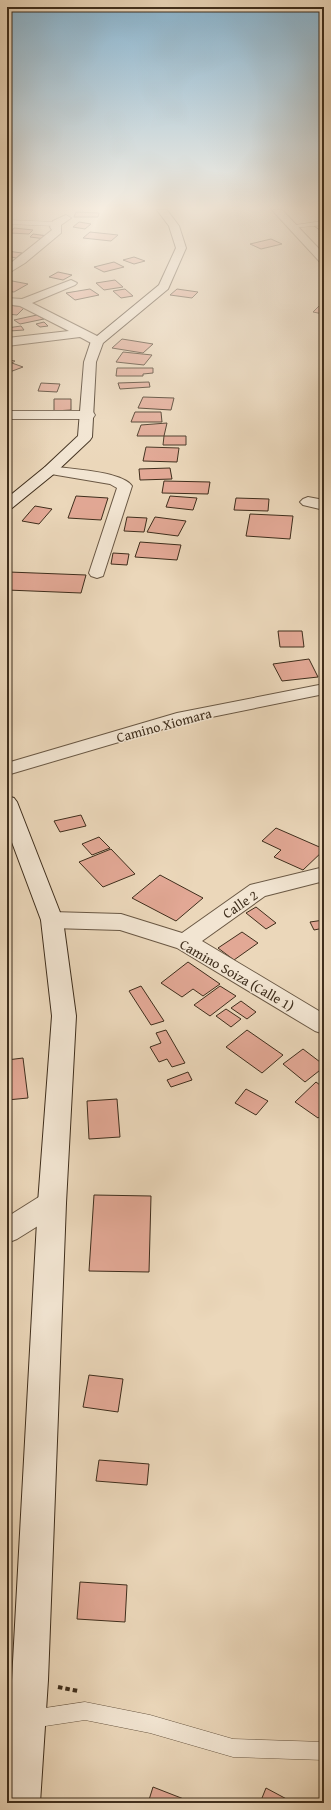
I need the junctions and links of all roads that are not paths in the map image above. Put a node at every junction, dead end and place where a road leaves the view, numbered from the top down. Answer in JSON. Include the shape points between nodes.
{"nodes":[{"id":1,"x":43,"y":294,"type":"edge"},
{"id":2,"x":155,"y":294,"type":"edge"},
{"id":3,"x":7,"y":301,"type":"edge"},
{"id":4,"x":23,"y":303,"type":"junction"},
{"id":5,"x":83,"y":334,"type":"junction"},
{"id":6,"x":97,"y":341,"type":"junction"},
{"id":7,"x":7,"y":342,"type":"edge"},
{"id":8,"x":7,"y":415,"type":"edge"},
{"id":9,"x":88,"y":416,"type":"junction"},
{"id":10,"x":50,"y":470,"type":"junction"},
{"id":11,"x":308,"y":502,"type":"dead end"},
{"id":12,"x":7,"y":505,"type":"edge"},
{"id":13,"x":324,"y":505,"type":"edge"},
{"id":14,"x":97,"y":573,"type":"dead end"},
{"id":15,"x":324,"y":689,"type":"edge"},
{"id":16,"x":7,"y":769,"type":"edge"},
{"id":17,"x":7,"y":802,"type":"edge"},
{"id":18,"x":324,"y":874,"type":"edge"},
{"id":19,"x":52,"y":920,"type":"junction"},
{"id":20,"x":185,"y":942,"type":"junction"},
{"id":21,"x":323,"y":1026,"type":"edge"},
{"id":22,"x":52,"y":1203,"type":"junction"},
{"id":23,"x":7,"y":1231,"type":"edge"},
{"id":24,"x":28,"y":1720,"type":"junction"},
{"id":25,"x":324,"y":1751,"type":"edge"},
{"id":26,"x":22,"y":1803,"type":"edge"}],
"edges":[{"from":1,"to":4,"type":"street"},
{"from":2,"to":6,"type":"street"},
{"from":3,"to":4,"type":"street"},
{"from":4,"to":5,"type":"street"},
{"from":5,"to":6,"type":"street"},
{"from":5,"to":7,"type":"street"},
{"from":6,"to":9,"type":"street","via":[[90,362]]},
{"from":8,"to":9,"type":"street"},
{"from":9,"to":10,"type":"street","via":[[85,437]]},
{"from":10,"to":12,"type":"street"},
{"from":10,"to":14,"type":"street","via":[[114,480],[125,486]]},
{"from":11,"to":13,"type":"street"},
{"from":15,"to":16,"type":"street","name":"Camino Xiomara","via":[[184,717]]},
{"from":17,"to":19,"type":"street"},
{"from":18,"to":20,"type":"street","name":"Calle 2","via":[[258,890]]},
{"from":19,"to":20,"type":"street","name":"Camino Soiza (Calle 1)","via":[[121,922]]},
{"from":19,"to":22,"type":"street","via":[[64,1016]]},
{"from":20,"to":21,"type":"street","name":"Camino Soiza (Calle 1)"},
{"from":22,"to":23,"type":"street"},
{"from":22,"to":24,"type":"street"},
{"from":24,"to":25,"type":"lane","via":[[85,1711],[150,1724],[233,1748]]},
{"from":24,"to":26,"type":"street"}]}
